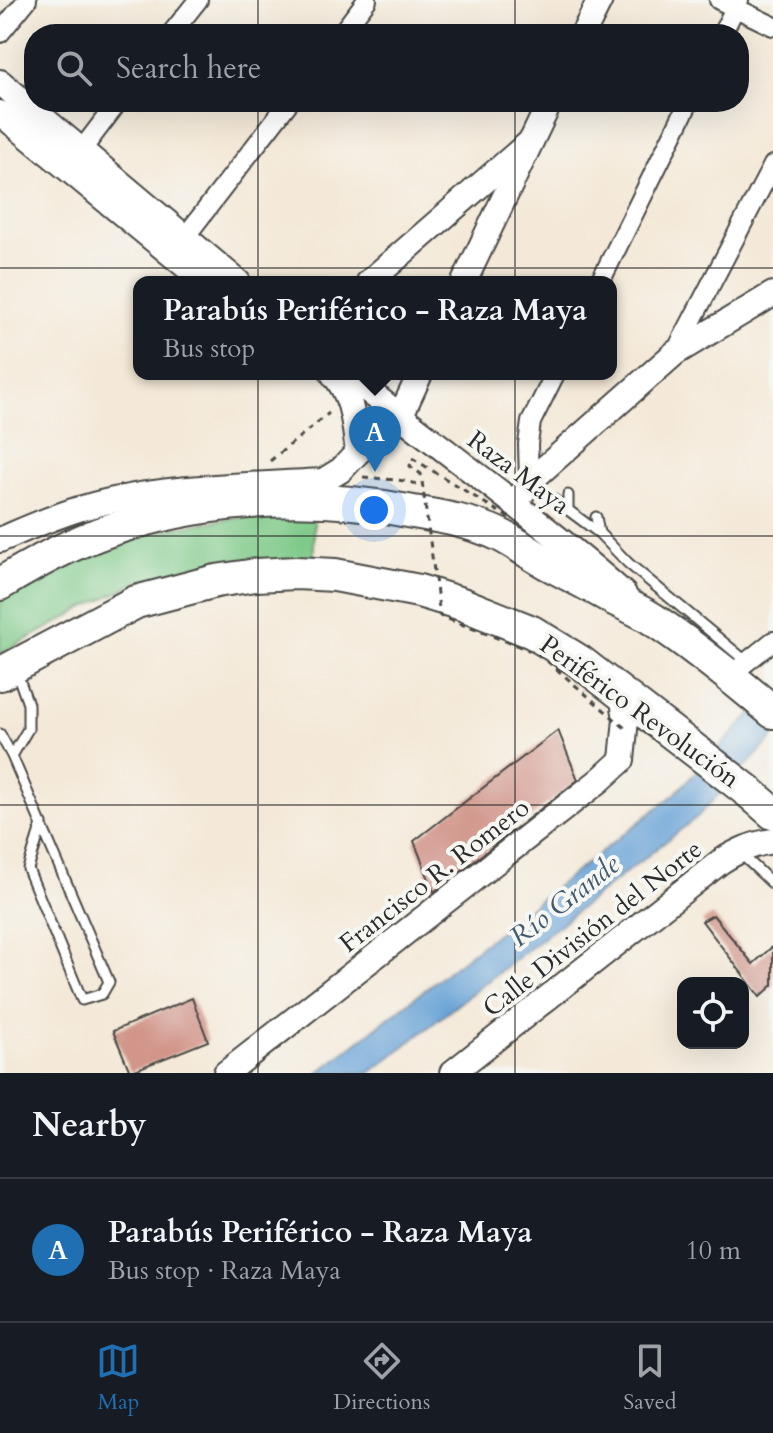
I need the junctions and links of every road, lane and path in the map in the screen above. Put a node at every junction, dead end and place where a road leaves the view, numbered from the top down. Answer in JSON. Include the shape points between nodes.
{"nodes":[{"id":1,"x":27,"y":0,"type":"edge"},
{"id":2,"x":198,"y":0,"type":"edge"},
{"id":3,"x":367,"y":0,"type":"edge"},
{"id":4,"x":600,"y":0,"type":"edge"},
{"id":5,"x":731,"y":2,"type":"edge"},
{"id":6,"x":179,"y":24,"type":"edge"},
{"id":7,"x":349,"y":24,"type":"edge"},
{"id":8,"x":588,"y":24,"type":"edge"},
{"id":9,"x":725,"y":24,"type":"edge"},
{"id":10,"x":773,"y":26,"type":"edge"},
{"id":11,"x":0,"y":33,"type":"edge"},
{"id":12,"x":0,"y":82,"type":"edge"},
{"id":13,"x":24,"y":107,"type":"edge"},
{"id":14,"x":29,"y":112,"type":"edge"},
{"id":15,"x":110,"y":112,"type":"edge"},
{"id":16,"x":281,"y":112,"type":"edge"},
{"id":17,"x":545,"y":112,"type":"edge"},
{"id":18,"x":684,"y":112,"type":"edge"},
{"id":19,"x":0,"y":113,"type":"edge"},
{"id":20,"x":531,"y":141,"type":"junction"},
{"id":21,"x":74,"y":159,"type":"junction"},
{"id":22,"x":773,"y":165,"type":"edge"},
{"id":23,"x":185,"y":237,"type":"junction"},
{"id":24,"x":199,"y":276,"type":"edge"},
{"id":25,"x":231,"y":276,"type":"edge"},
{"id":26,"x":376,"y":276,"type":"edge"},
{"id":27,"x":467,"y":276,"type":"edge"},
{"id":28,"x":603,"y":276,"type":"edge"},
{"id":29,"x":773,"y":294,"type":"edge"},
{"id":30,"x":675,"y":353,"type":"junction"},
{"id":31,"x":338,"y":380,"type":"edge"},
{"id":32,"x":354,"y":380,"type":"edge"},
{"id":33,"x":417,"y":380,"type":"edge"},
{"id":34,"x":552,"y":380,"type":"edge"},
{"id":35,"x":335,"y":408,"type":"dead end"},
{"id":36,"x":400,"y":417,"type":"junction"},
{"id":37,"x":358,"y":452,"type":"junction"},
{"id":38,"x":269,"y":461,"type":"dead end"},
{"id":39,"x":431,"y":463,"type":"dead end"},
{"id":40,"x":323,"y":481,"type":"junction"},
{"id":41,"x":529,"y":482,"type":"junction"},
{"id":42,"x":568,"y":495,"type":"dead end"},
{"id":43,"x":214,"y":506,"type":"junction"},
{"id":44,"x":568,"y":510,"type":"junction"},
{"id":45,"x":512,"y":512,"type":"junction"},
{"id":46,"x":596,"y":517,"type":"dead end"},
{"id":47,"x":599,"y":533,"type":"junction"},
{"id":48,"x":0,"y":540,"type":"edge"},
{"id":49,"x":0,"y":584,"type":"edge"},
{"id":50,"x":653,"y":619,"type":"junction"},
{"id":51,"x":773,"y":641,"type":"edge"},
{"id":52,"x":738,"y":669,"type":"junction"},
{"id":53,"x":7,"y":670,"type":"edge"},
{"id":54,"x":622,"y":694,"type":"junction"},
{"id":55,"x":765,"y":706,"type":"edge"},
{"id":56,"x":625,"y":728,"type":"junction"},
{"id":57,"x":0,"y":734,"type":"edge"},
{"id":58,"x":12,"y":756,"type":"junction"},
{"id":59,"x":761,"y":802,"type":"edge"},
{"id":60,"x":42,"y":824,"type":"junction"},
{"id":61,"x":773,"y":841,"type":"edge"},
{"id":62,"x":737,"y":851,"type":"junction"},
{"id":63,"x":773,"y":884,"type":"edge"},
{"id":64,"x":226,"y":1073,"type":"edge"},
{"id":65,"x":452,"y":1073,"type":"edge"}],
"edges":[{"from":1,"to":11,"type":"street"},
{"from":2,"to":6,"type":"street"},
{"from":3,"to":7,"type":"street"},
{"from":4,"to":8,"type":"street"},
{"from":5,"to":9,"type":"street"},
{"from":5,"to":10,"type":"street"},
{"from":12,"to":13,"type":"street"},
{"from":14,"to":21,"type":"street"},
{"from":15,"to":21,"type":"street"},
{"from":16,"to":23,"type":"street"},
{"from":17,"to":20,"type":"street"},
{"from":18,"to":28,"type":"street"},
{"from":19,"to":21,"type":"street"},
{"from":20,"to":26,"type":"street"},
{"from":20,"to":27,"type":"street"},
{"from":21,"to":23,"type":"street"},
{"from":21,"to":24,"type":"street"},
{"from":22,"to":30,"type":"street"},
{"from":23,"to":25,"type":"street"},
{"from":29,"to":30,"type":"street"},
{"from":30,"to":41,"type":"street"},
{"from":31,"to":37,"type":"street","via":[[348,394]]},
{"from":32,"to":36,"type":"street","name":"Raza Maya"},
{"from":33,"to":36,"type":"street"},
{"from":34,"to":41,"type":"street","via":[[531,422]]},
{"from":35,"to":38,"type":"path"},
{"from":36,"to":37,"type":"street"},
{"from":36,"to":45,"type":"street","name":"Raza Maya"},
{"from":37,"to":40,"type":"street"},
{"from":39,"to":45,"type":"path"},
{"from":40,"to":43,"type":"street"},
{"from":40,"to":48,"type":"street","via":[[118,500],[57,516]]},
{"from":41,"to":44,"type":"lane"},
{"from":41,"to":45,"type":"street"},
{"from":42,"to":44,"type":"lane"},
{"from":43,"to":49,"type":"highway","via":[[124,525],[39,560]]},
{"from":43,"to":50,"type":"highway","via":[[325,501],[386,506],[459,521],[500,535]]},
{"from":44,"to":47,"type":"lane"},
{"from":45,"to":50,"type":"street","name":"Raza Maya","via":[[580,555]]},
{"from":45,"to":56,"type":"path","bridge":true,"via":[[412,458],[410,466],[421,474],[440,616],[539,654]]},
{"from":46,"to":47,"type":"lane"},
{"from":47,"to":52,"type":"lane"},
{"from":50,"to":52,"type":"highway"},
{"from":51,"to":52,"type":"street"},
{"from":52,"to":55,"type":"highway"},
{"from":53,"to":54,"type":"highway","name":"Periférico Revolución","via":[[136,602],[216,581],[296,573],[375,582],[462,604],[532,632]]},
{"from":53,"to":58,"type":"lane","via":[[28,704],[28,729]]},
{"from":54,"to":56,"type":"street","name":"Francisco R. Romero"},
{"from":54,"to":59,"type":"highway","name":"Periférico Revolución"},
{"from":56,"to":64,"type":"street","name":"Francisco R. Romero","via":[[622,760],[600,780]]},
{"from":57,"to":58,"type":"lane"},
{"from":58,"to":60,"type":"lane"},
{"from":60,"to":60,"type":"lane","via":[[109,982],[102,994],[82,1000],[28,869]]},
{"from":61,"to":62,"type":"street","name":"Calle División del Norte"},
{"from":62,"to":63,"type":"lane"},
{"from":62,"to":65,"type":"street","name":"Calle División del Norte"}]}
